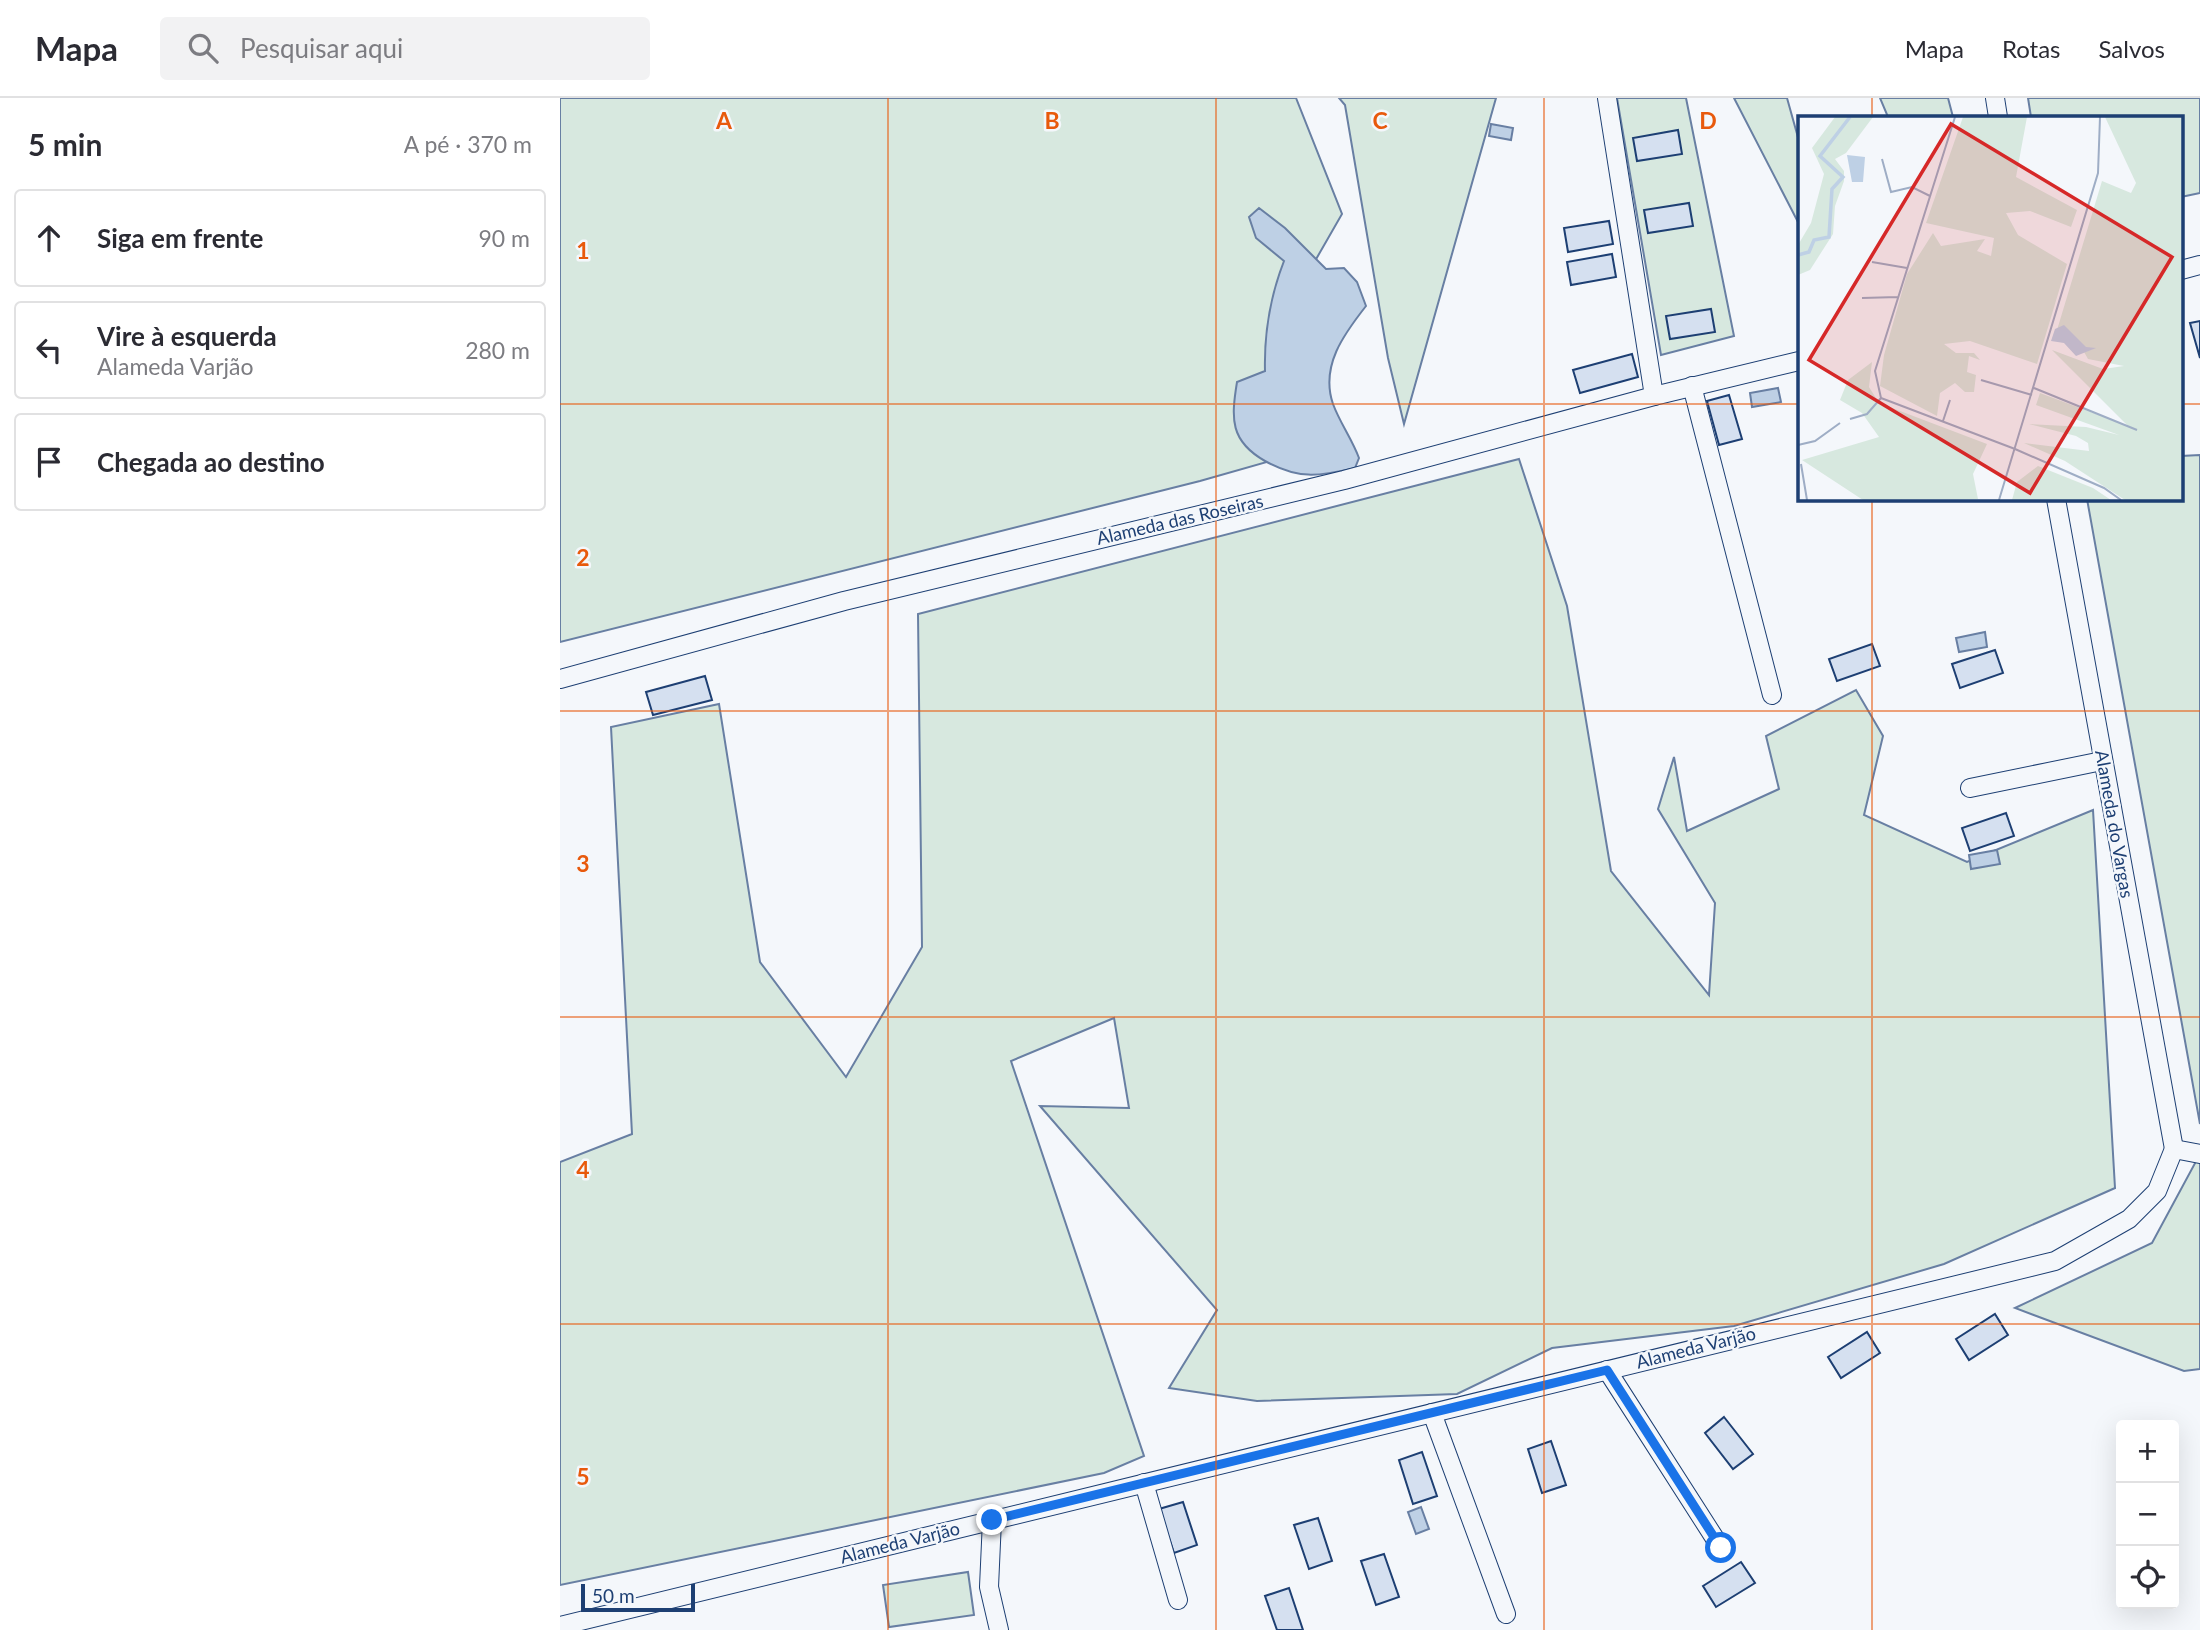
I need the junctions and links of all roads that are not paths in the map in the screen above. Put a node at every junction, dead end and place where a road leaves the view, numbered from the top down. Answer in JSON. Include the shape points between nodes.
{"nodes":[{"id":1,"x":1607,"y":98,"type":"edge"},
{"id":2,"x":1995,"y":98,"type":"edge"},
{"id":3,"x":1998,"y":116,"type":"edge"},
{"id":4,"x":2200,"y":265,"type":"edge"},
{"id":5,"x":2182,"y":270,"type":"edge"},
{"id":6,"x":1798,"y":361,"type":"edge"},
{"id":7,"x":1692,"y":386,"type":"junction"},
{"id":8,"x":1654,"y":396,"type":"junction"},
{"id":9,"x":2056,"y":500,"type":"edge"},
{"id":10,"x":560,"y":678,"type":"edge"},
{"id":11,"x":1772,"y":695,"type":"dead end"},
{"id":12,"x":2102,"y":761,"type":"junction"},
{"id":13,"x":1970,"y":788,"type":"dead end"},
{"id":14,"x":2174,"y":1149,"type":"junction"},
{"id":15,"x":2200,"y":1154,"type":"edge"},
{"id":16,"x":1607,"y":1370,"type":"junction"},
{"id":17,"x":1432,"y":1413,"type":"junction"},
{"id":18,"x":1144,"y":1483,"type":"junction"},
{"id":19,"x":992,"y":1520,"type":"junction"},
{"id":20,"x":1721,"y":1548,"type":"dead end"},
{"id":21,"x":1178,"y":1600,"type":"dead end"},
{"id":22,"x":1506,"y":1614,"type":"dead end"},
{"id":23,"x":560,"y":1626,"type":"edge"},
{"id":24,"x":999,"y":1630,"type":"edge"}],
"edges":[{"from":1,"to":8,"type":"street"},
{"from":2,"to":3,"type":"street"},
{"from":4,"to":5,"type":"street"},
{"from":6,"to":7,"type":"street","name":"Alameda das Roseiras"},
{"from":7,"to":8,"type":"street","name":"Alameda das Roseiras"},
{"from":7,"to":11,"type":"street"},
{"from":8,"to":10,"type":"street","name":"Alameda das Roseiras","via":[[1344,480],[844,601]]},
{"from":9,"to":12,"type":"street","name":"Alameda do Vargas"},
{"from":12,"to":13,"type":"street"},
{"from":12,"to":14,"type":"street","name":"Alameda do Vargas"},
{"from":14,"to":15,"type":"street"},
{"from":14,"to":16,"type":"street","name":"Alameda Varjão","via":[[2157,1191],[2129,1219],[2055,1261]]},
{"from":16,"to":17,"type":"street","name":"Alameda Varjão"},
{"from":16,"to":20,"type":"street"},
{"from":17,"to":18,"type":"street","name":"Alameda Varjão"},
{"from":17,"to":22,"type":"street"},
{"from":18,"to":19,"type":"street","name":"Alameda Varjão"},
{"from":18,"to":21,"type":"street"},
{"from":19,"to":23,"type":"street","name":"Alameda Varjão"},
{"from":19,"to":24,"type":"street","via":[[989,1587]]}]}
